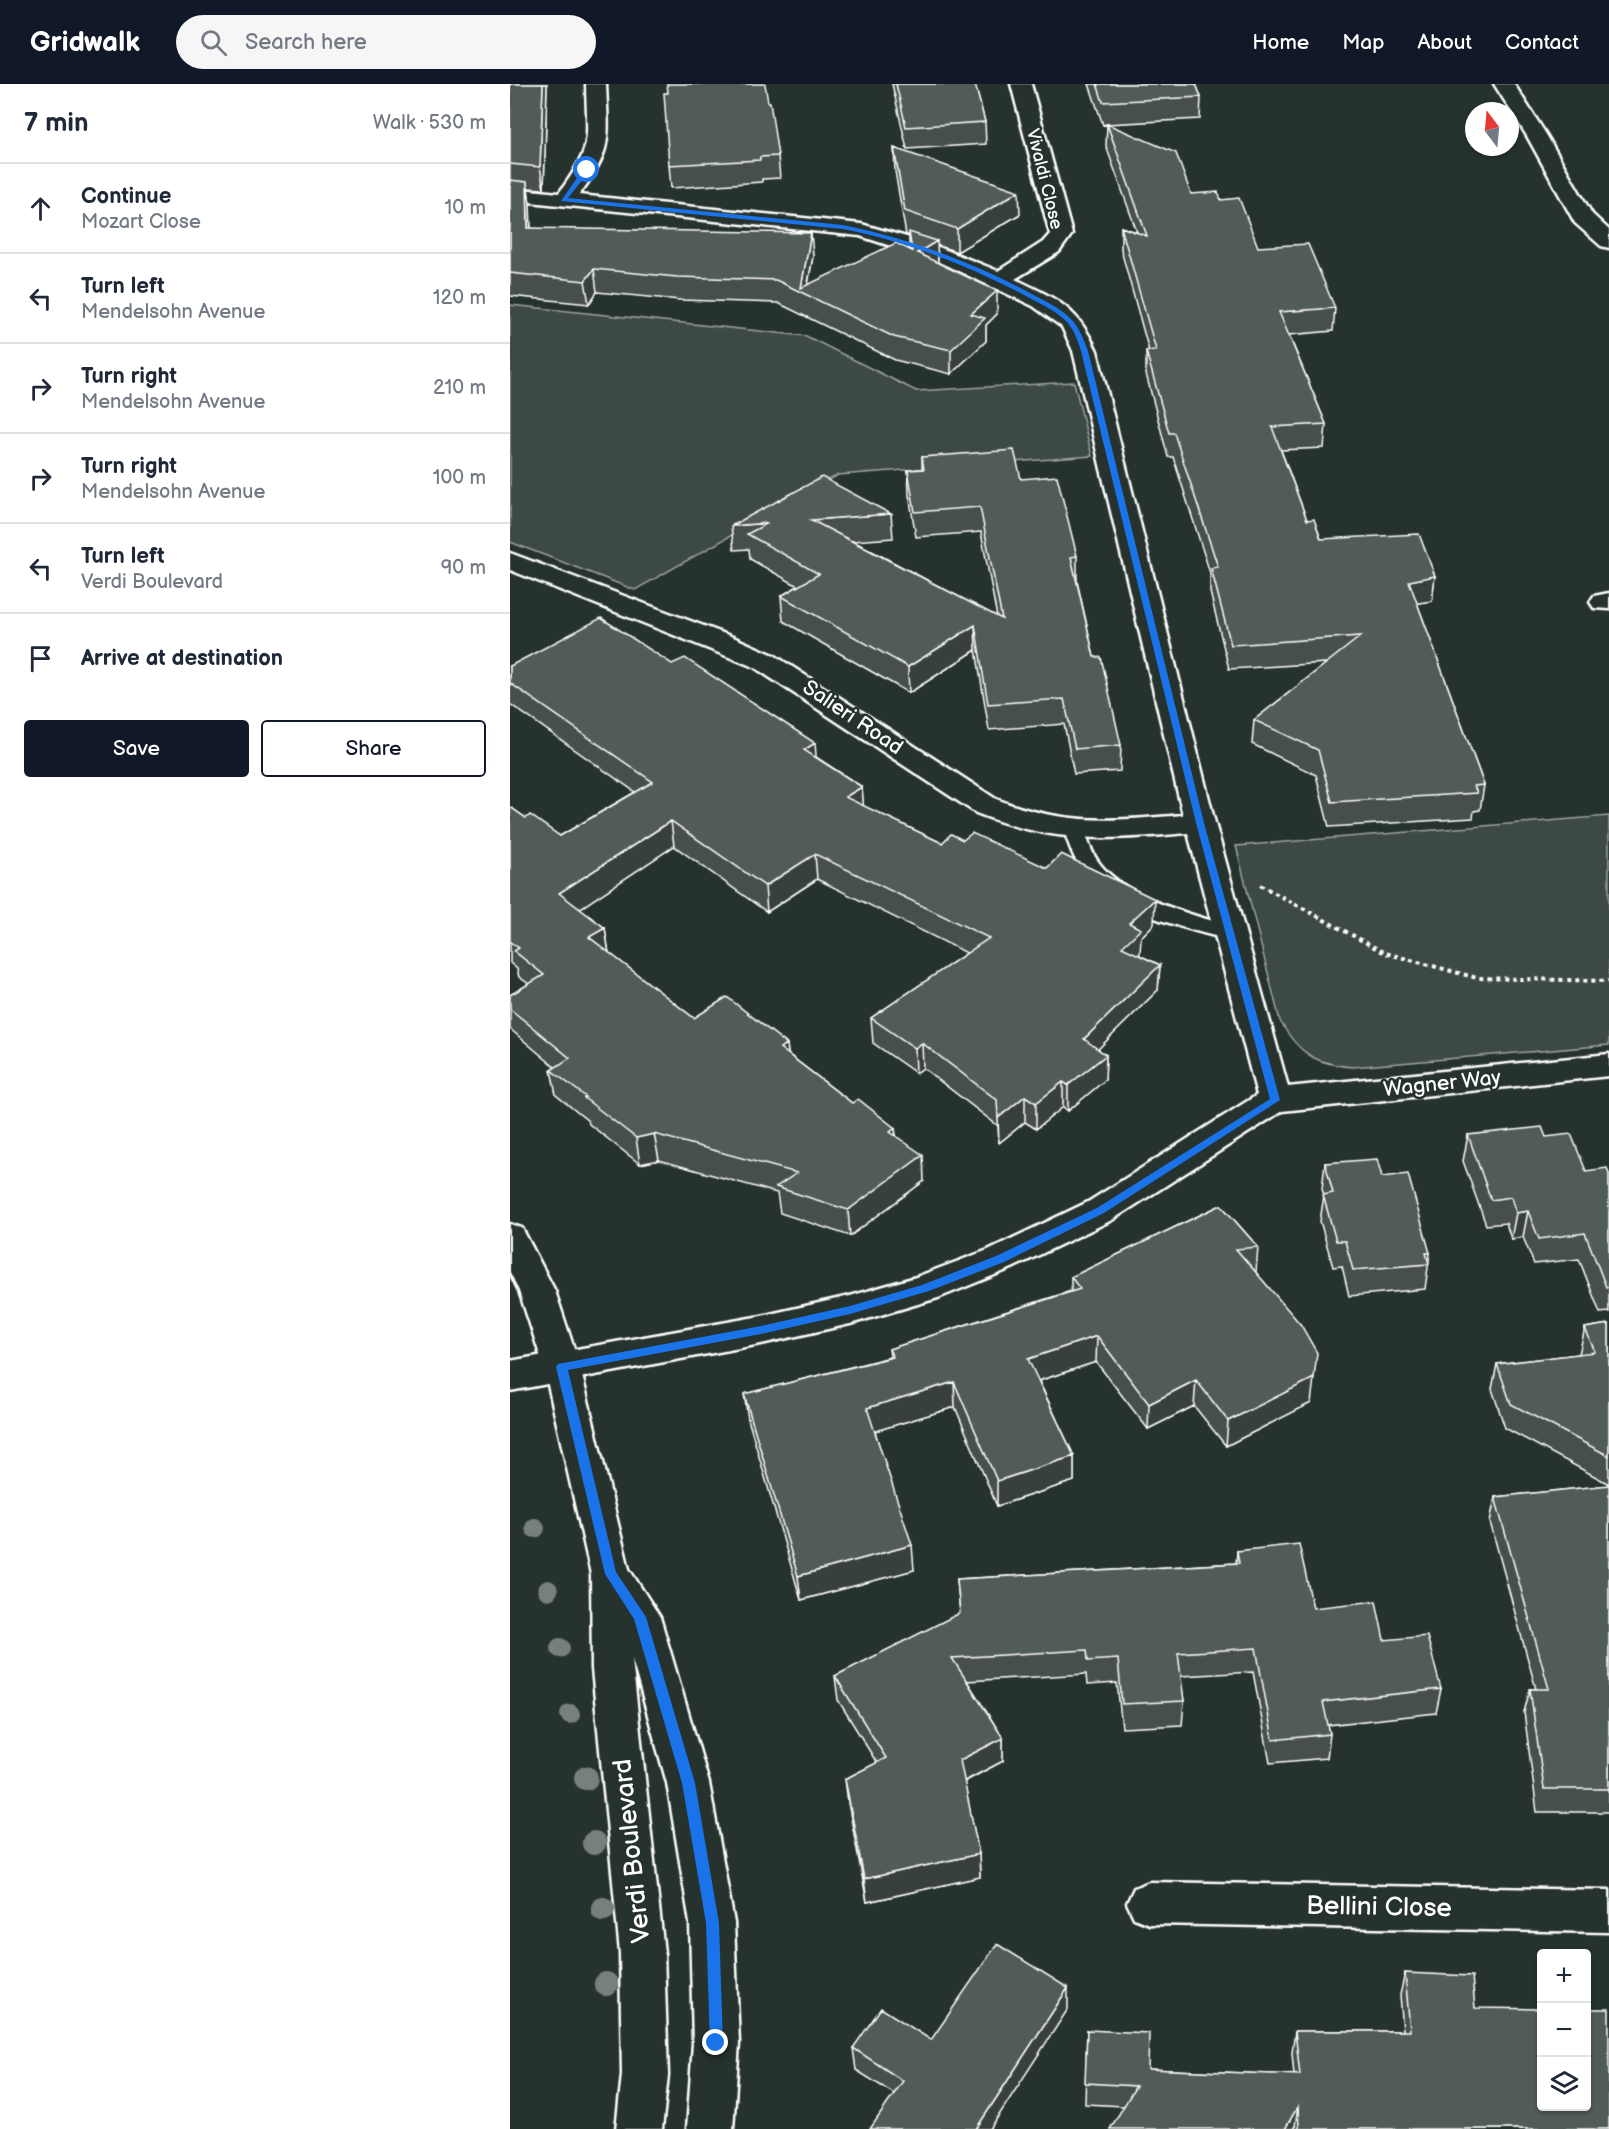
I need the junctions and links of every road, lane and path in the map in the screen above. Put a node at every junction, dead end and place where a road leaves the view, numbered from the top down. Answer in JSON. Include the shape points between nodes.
{"nodes":[{"id":1,"x":597,"y":84,"type":"edge"},
{"id":2,"x":1021,"y":84,"type":"edge"},
{"id":3,"x":1504,"y":84,"type":"edge"},
{"id":4,"x":510,"y":194,"type":"edge"},
{"id":5,"x":564,"y":200,"type":"junction"},
{"id":6,"x":1609,"y":241,"type":"edge"},
{"id":7,"x":1000,"y":279,"type":"junction"},
{"id":8,"x":510,"y":561,"type":"edge"},
{"id":9,"x":1200,"y":823,"type":"junction"},
{"id":10,"x":1074,"y":830,"type":"junction"},
{"id":11,"x":1215,"y":877,"type":"junction"},
{"id":12,"x":1230,"y":933,"type":"junction"},
{"id":13,"x":1609,"y":981,"type":"edge"},
{"id":14,"x":1609,"y":1065,"type":"edge"},
{"id":15,"x":1275,"y":1100,"type":"junction"},
{"id":16,"x":510,"y":1237,"type":"edge"},
{"id":17,"x":562,"y":1367,"type":"junction"},
{"id":18,"x":510,"y":1376,"type":"edge"},
{"id":19,"x":611,"y":1574,"type":"junction"},
{"id":20,"x":1149,"y":1903,"type":"dead end"},
{"id":21,"x":1609,"y":1911,"type":"edge"},
{"id":22,"x":639,"y":2129,"type":"edge"},
{"id":23,"x":710,"y":2129,"type":"edge"}],
"edges":[{"from":1,"to":5,"type":"street","via":[[595,155]]},
{"from":2,"to":7,"type":"street","name":"Vivaldi Close","via":[[1061,234],[1051,247]]},
{"from":3,"to":6,"type":"street","via":[[1583,218]]},
{"from":4,"to":5,"type":"street"},
{"from":5,"to":7,"type":"street","via":[[861,230],[902,241]]},
{"from":7,"to":9,"type":"street","via":[[1061,314],[1079,336],[1085,351]]},
{"from":8,"to":10,"type":"street","name":"Salieri Road","via":[[764,661],[986,806],[1049,828]]},
{"from":9,"to":10,"type":"street","name":"Salieri Road"},
{"from":9,"to":11,"type":"street"},
{"from":10,"to":12,"type":"lane","via":[[1082,854],[1093,869],[1119,890],[1174,916]]},
{"from":11,"to":12,"type":"street"},
{"from":11,"to":13,"type":"path","via":[[1261,885],[1385,953],[1477,978]]},
{"from":12,"to":15,"type":"street"},
{"from":14,"to":15,"type":"street","name":"Wagner Way"},
{"from":15,"to":17,"type":"street","via":[[1100,1211],[1000,1259],[925,1288],[761,1330]]},
{"from":16,"to":17,"type":"street","name":"Verdi Boulevard","via":[[537,1292]]},
{"from":17,"to":18,"type":"street"},
{"from":17,"to":19,"type":"street","name":"Verdi Boulevard"},
{"from":19,"to":22,"type":"street","name":"Verdi Boulevard","via":[[612,1669],[642,1953],[645,2075]]},
{"from":19,"to":23,"type":"street","name":"Verdi Boulevard","via":[[640,1617],[688,1783],[712,1923],[716,2043]]},
{"from":20,"to":21,"type":"street","name":"Bellini Close"}]}
